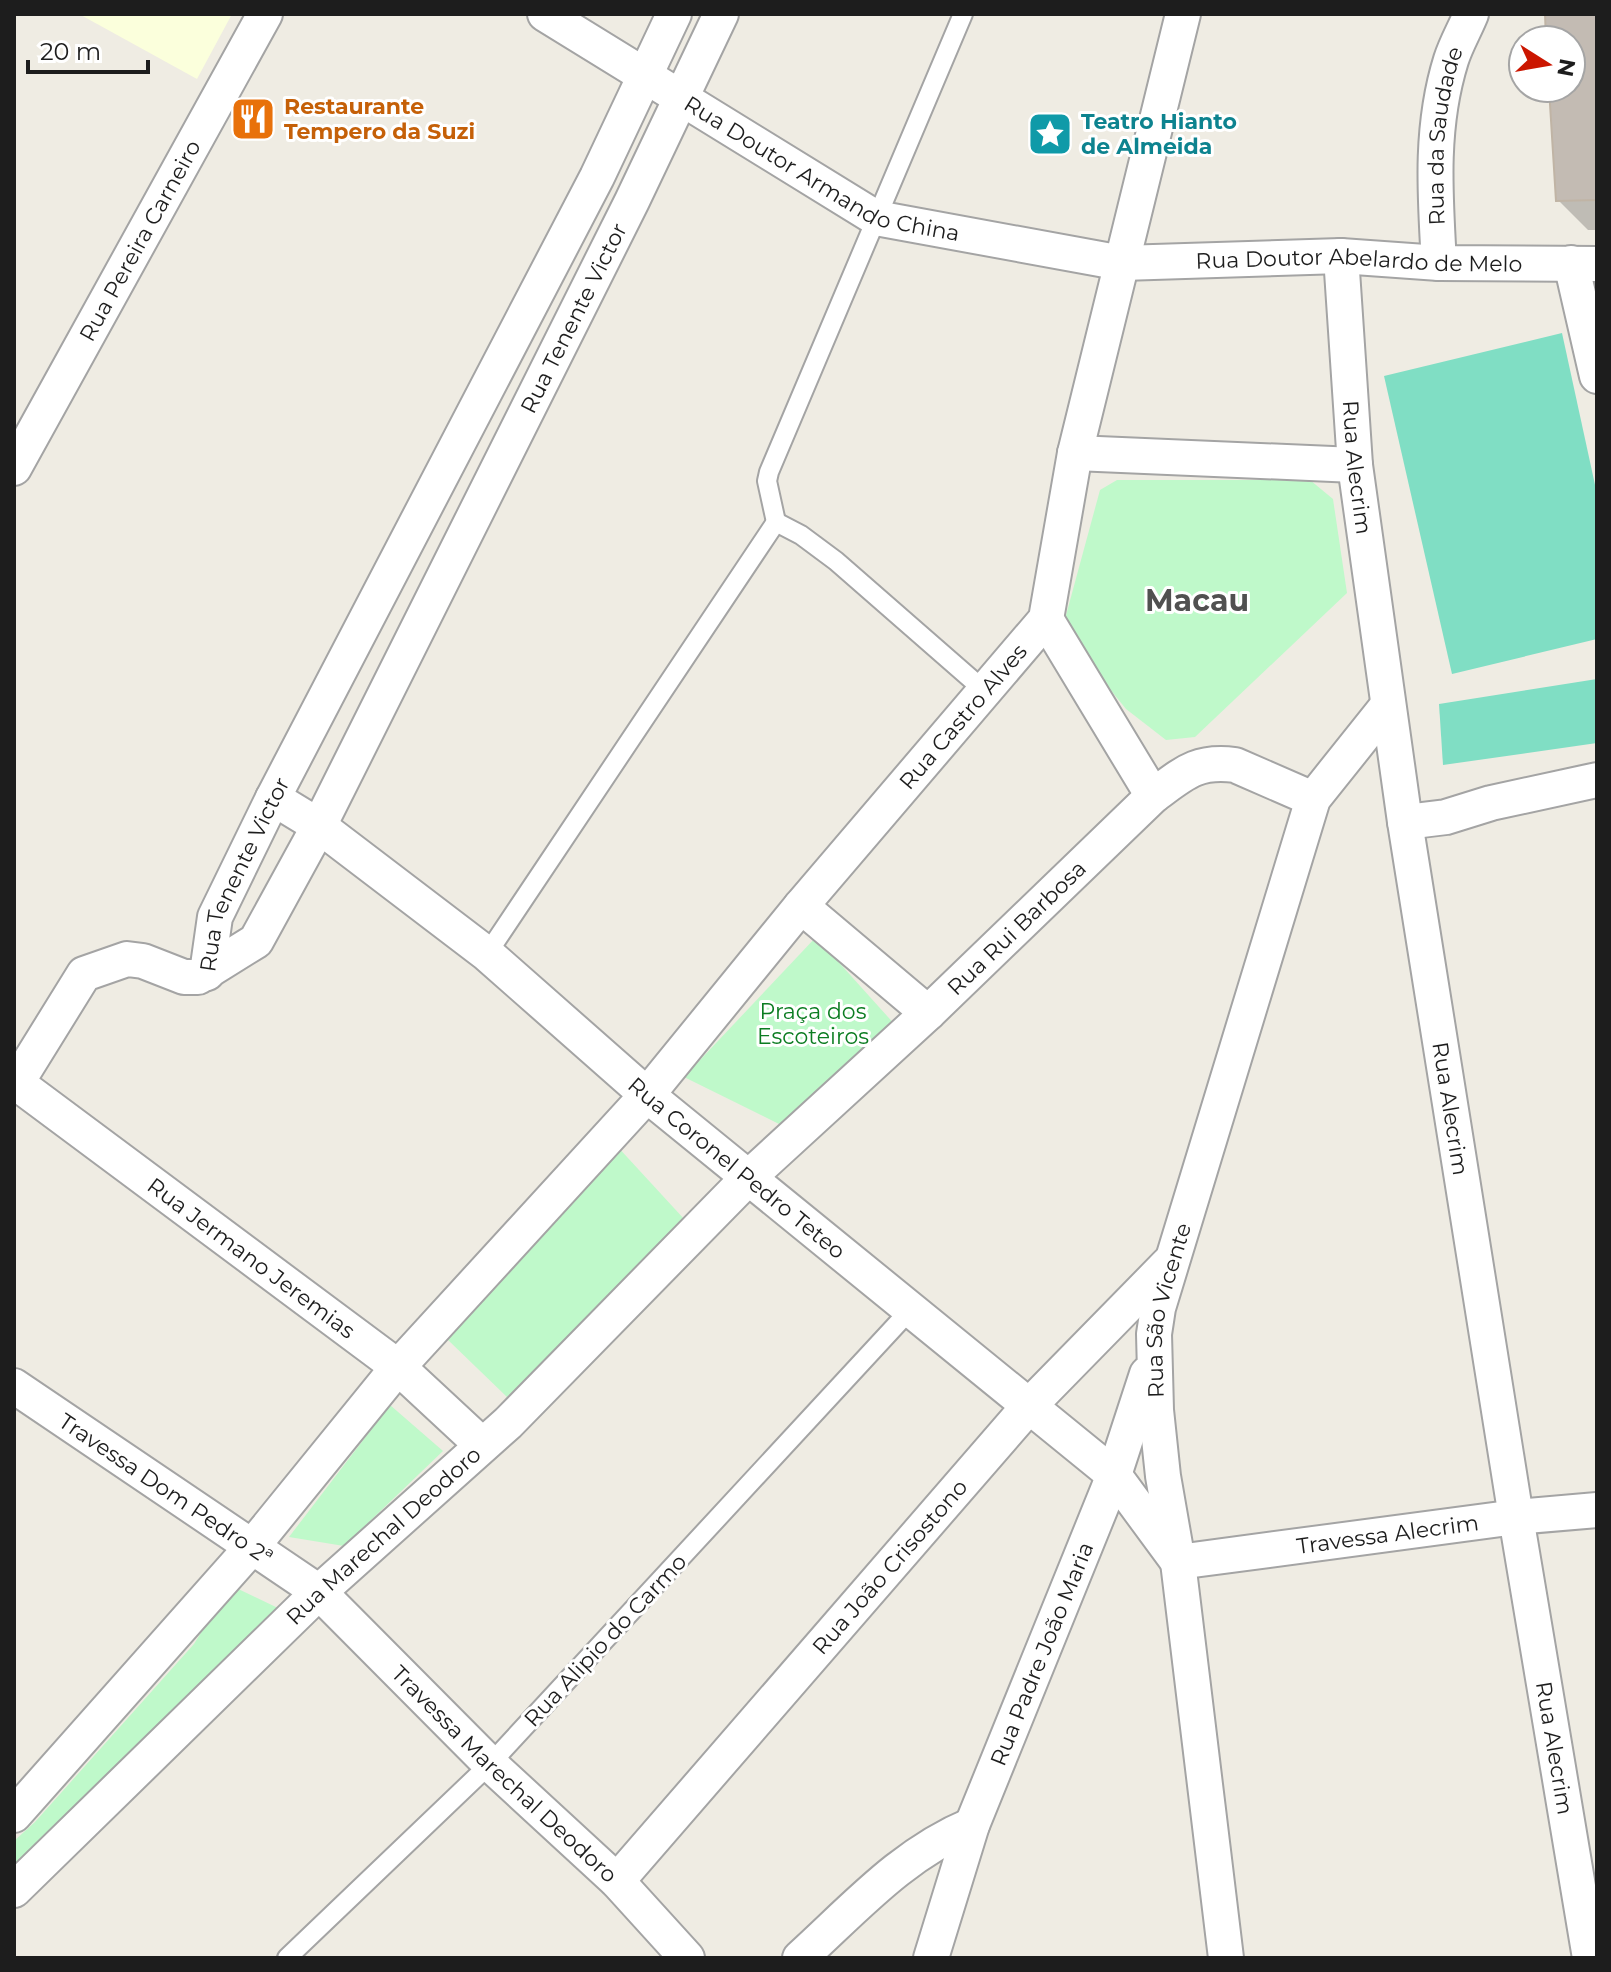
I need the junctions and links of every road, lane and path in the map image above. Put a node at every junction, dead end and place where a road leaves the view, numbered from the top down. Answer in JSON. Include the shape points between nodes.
{"nodes":[{"id":1,"x":265,"y":14,"type":"edge"},
{"id":2,"x":545,"y":14,"type":"edge"},
{"id":3,"x":674,"y":14,"type":"edge"},
{"id":4,"x":721,"y":14,"type":"edge"},
{"id":5,"x":963,"y":14,"type":"edge"},
{"id":6,"x":1183,"y":14,"type":"edge"},
{"id":7,"x":1471,"y":14,"type":"edge"},
{"id":8,"x":644,"y":75,"type":"junction"},
{"id":9,"x":681,"y":98,"type":"junction"},
{"id":10,"x":876,"y":218,"type":"junction"},
{"id":11,"x":1341,"y":256,"type":"junction"},
{"id":12,"x":1122,"y":263,"type":"junction"},
{"id":13,"x":1439,"y":263,"type":"junction"},
{"id":14,"x":1584,"y":264,"type":"edge"},
{"id":15,"x":1597,"y":376,"type":"edge"},
{"id":16,"x":1075,"y":453,"type":"junction"},
{"id":17,"x":1355,"y":465,"type":"junction"},
{"id":18,"x":14,"y":468,"type":"edge"},
{"id":19,"x":776,"y":522,"type":"junction"},
{"id":20,"x":413,"y":529,"type":"junction"},
{"id":21,"x":457,"y":552,"type":"junction"},
{"id":22,"x":1046,"y":619,"type":"junction"},
{"id":23,"x":986,"y":692,"type":"junction"},
{"id":24,"x":1388,"y":705,"type":"junction"},
{"id":25,"x":1597,"y":780,"type":"edge"},
{"id":26,"x":1153,"y":796,"type":"junction"},
{"id":27,"x":273,"y":798,"type":"junction"},
{"id":28,"x":1313,"y":799,"type":"junction"},
{"id":29,"x":1405,"y":822,"type":"junction"},
{"id":30,"x":319,"y":826,"type":"junction"},
{"id":31,"x":801,"y":906,"type":"junction"},
{"id":32,"x":487,"y":954,"type":"junction"},
{"id":33,"x":207,"y":973,"type":"junction"},
{"id":34,"x":928,"y":1013,"type":"junction"},
{"id":35,"x":15,"y":1084,"type":"edge"},
{"id":36,"x":647,"y":1095,"type":"junction"},
{"id":37,"x":749,"y":1177,"type":"junction"},
{"id":38,"x":1172,"y":1260,"type":"junction"},
{"id":39,"x":911,"y":1309,"type":"junction"},
{"id":40,"x":1155,"y":1350,"type":"junction"},
{"id":41,"x":398,"y":1367,"type":"junction"},
{"id":42,"x":14,"y":1386,"type":"edge"},
{"id":43,"x":1029,"y":1406,"type":"junction"},
{"id":44,"x":482,"y":1445,"type":"junction"},
{"id":45,"x":1114,"y":1475,"type":"junction"},
{"id":46,"x":1597,"y":1510,"type":"edge"},
{"id":47,"x":1516,"y":1517,"type":"junction"},
{"id":48,"x":251,"y":1548,"type":"junction"},
{"id":49,"x":1178,"y":1562,"type":"junction"},
{"id":50,"x":319,"y":1592,"type":"junction"},
{"id":51,"x":490,"y":1764,"type":"junction"},
{"id":52,"x":14,"y":1815,"type":"edge"},
{"id":53,"x":972,"y":1825,"type":"junction"},
{"id":54,"x":617,"y":1881,"type":"junction"},
{"id":55,"x":14,"y":1890,"type":"edge"},
{"id":56,"x":287,"y":1958,"type":"edge"},
{"id":57,"x":687,"y":1958,"type":"edge"},
{"id":58,"x":800,"y":1958,"type":"edge"},
{"id":59,"x":931,"y":1958,"type":"edge"},
{"id":60,"x":1226,"y":1958,"type":"edge"},
{"id":61,"x":1590,"y":1958,"type":"edge"}],
"edges":[{"from":1,"to":18,"type":"street","name":"Rua Pereira Carneiro"},
{"from":2,"to":8,"type":"street","name":"Rua Doutor Armando China"},
{"from":3,"to":8,"type":"street","name":"Rua Tenente Victor"},
{"from":4,"to":9,"type":"street","name":"Rua Tenente Victor"},
{"from":5,"to":10,"type":"lane"},
{"from":6,"to":12,"type":"street","name":"Rua Castro Alves"},
{"from":7,"to":13,"type":"street","name":"Rua da Saudade","via":[[1439,106],[1434,174]]},
{"from":8,"to":9,"type":"street","name":"Rua Doutor Armando China"},
{"from":8,"to":20,"type":"street","name":"Rua Tenente Victor","via":[[597,177]]},
{"from":9,"to":10,"type":"street","name":"Rua Doutor Armando China"},
{"from":9,"to":21,"type":"street","name":"Rua Tenente Victor"},
{"from":10,"to":12,"type":"street","name":"Rua Doutor Armando China"},
{"from":10,"to":19,"type":"lane","via":[[769,472]]},
{"from":11,"to":12,"type":"street","name":"Rua Doutor Abelardo de Melo"},
{"from":11,"to":13,"type":"street","name":"Rua Doutor Abelardo de Melo"},
{"from":11,"to":17,"type":"street","name":"Rua Alecrim"},
{"from":12,"to":16,"type":"street","name":"Rua Castro Alves"},
{"from":13,"to":14,"type":"street","name":"Rua Doutor Abelardo de Melo"},
{"from":14,"to":15,"type":"street"},
{"from":16,"to":17,"type":"street"},
{"from":16,"to":22,"type":"street","name":"Rua Castro Alves"},
{"from":17,"to":24,"type":"street","name":"Rua Alecrim"},
{"from":19,"to":23,"type":"lane","via":[[836,561]]},
{"from":19,"to":32,"type":"lane"},
{"from":20,"to":21,"type":"street"},
{"from":20,"to":27,"type":"street","name":"Rua Tenente Victor"},
{"from":21,"to":30,"type":"street","name":"Rua Tenente Victor"},
{"from":22,"to":23,"type":"street","name":"Rua Castro Alves"},
{"from":22,"to":26,"type":"street"},
{"from":23,"to":31,"type":"street","name":"Rua Castro Alves"},
{"from":24,"to":28,"type":"street","name":"Rua São Vicente"},
{"from":24,"to":29,"type":"street","name":"Rua Alecrim"},
{"from":25,"to":29,"type":"street"},
{"from":26,"to":28,"type":"street","name":"Rua Rui Barbosa","via":[[1190,769],[1223,764]]},
{"from":26,"to":34,"type":"street","name":"Rua Rui Barbosa"},
{"from":27,"to":30,"type":"street","name":"Rua Coronel Pedro Teteo"},
{"from":27,"to":33,"type":"street","name":"Rua Tenente Victor","via":[[215,917]]},
{"from":28,"to":38,"type":"street","name":"Rua São Vicente"},
{"from":29,"to":47,"type":"street","name":"Rua Alecrim"},
{"from":30,"to":32,"type":"street","name":"Rua Coronel Pedro Teteo"},
{"from":30,"to":33,"type":"street","name":"Rua Tenente Victor","via":[[256,941]]},
{"from":31,"to":34,"type":"street"},
{"from":31,"to":36,"type":"street","name":"Rua Castro Alves"},
{"from":32,"to":36,"type":"street","name":"Rua Coronel Pedro Teteo"},
{"from":33,"to":35,"type":"street","via":[[184,977],[127,959],[84,974]]},
{"from":34,"to":37,"type":"street","name":"Rua Rui Barbosa"},
{"from":35,"to":41,"type":"street","name":"Rua Jermano Jeremias"},
{"from":36,"to":37,"type":"street","name":"Rua Coronel Pedro Teteo"},
{"from":36,"to":41,"type":"street"},
{"from":37,"to":39,"type":"street","name":"Rua Coronel Pedro Teteo"},
{"from":37,"to":44,"type":"street","name":"Rua Marechal Deodoro"},
{"from":38,"to":40,"type":"street","name":"Rua São Vicente","via":[[1158,1308]]},
{"from":38,"to":43,"type":"street","name":"Rua João Crisostono"},
{"from":39,"to":43,"type":"street","name":"Rua Coronel Pedro Teteo"},
{"from":39,"to":51,"type":"lane","name":"Rua Alipio do Carmo"},
{"from":40,"to":45,"type":"street","name":"Rua Padre João Maria"},
{"from":40,"to":49,"type":"street","name":"Rua São Vicente","via":[[1163,1476]]},
{"from":41,"to":44,"type":"street","name":"Rua Jermano Jeremias"},
{"from":41,"to":48,"type":"street"},
{"from":42,"to":48,"type":"street","name":"Travessa Dom Pedro 2ª"},
{"from":43,"to":45,"type":"street","name":"Rua Coronel Pedro Teteo"},
{"from":43,"to":54,"type":"street","name":"Rua João Crisostono"},
{"from":44,"to":50,"type":"street","name":"Rua Marechal Deodoro"},
{"from":45,"to":49,"type":"street","name":"Rua Coronel Pedro Teteo"},
{"from":45,"to":53,"type":"street","name":"Rua Padre João Maria"},
{"from":46,"to":47,"type":"street","name":"Travessa Alecrim"},
{"from":47,"to":49,"type":"street","name":"Travessa Alecrim"},
{"from":47,"to":61,"type":"street","name":"Rua Alecrim"},
{"from":48,"to":50,"type":"street","name":"Travessa Dom Pedro 2ª"},
{"from":48,"to":52,"type":"street"},
{"from":49,"to":60,"type":"street","name":"Rua São Vicente"},
{"from":50,"to":51,"type":"street","name":"Travessa Marechal Deodoro"},
{"from":50,"to":55,"type":"street","name":"Rua Marechal Deodoro"},
{"from":51,"to":54,"type":"street","name":"Travessa Marechal Deodoro"},
{"from":51,"to":56,"type":"lane","name":"Rua Alipio do Carmo"},
{"from":53,"to":58,"type":"street","via":[[910,1857]]},
{"from":53,"to":59,"type":"street","name":"Rua Padre João Maria"},
{"from":54,"to":57,"type":"street","name":"Travessa Marechal Deodoro"}]}
